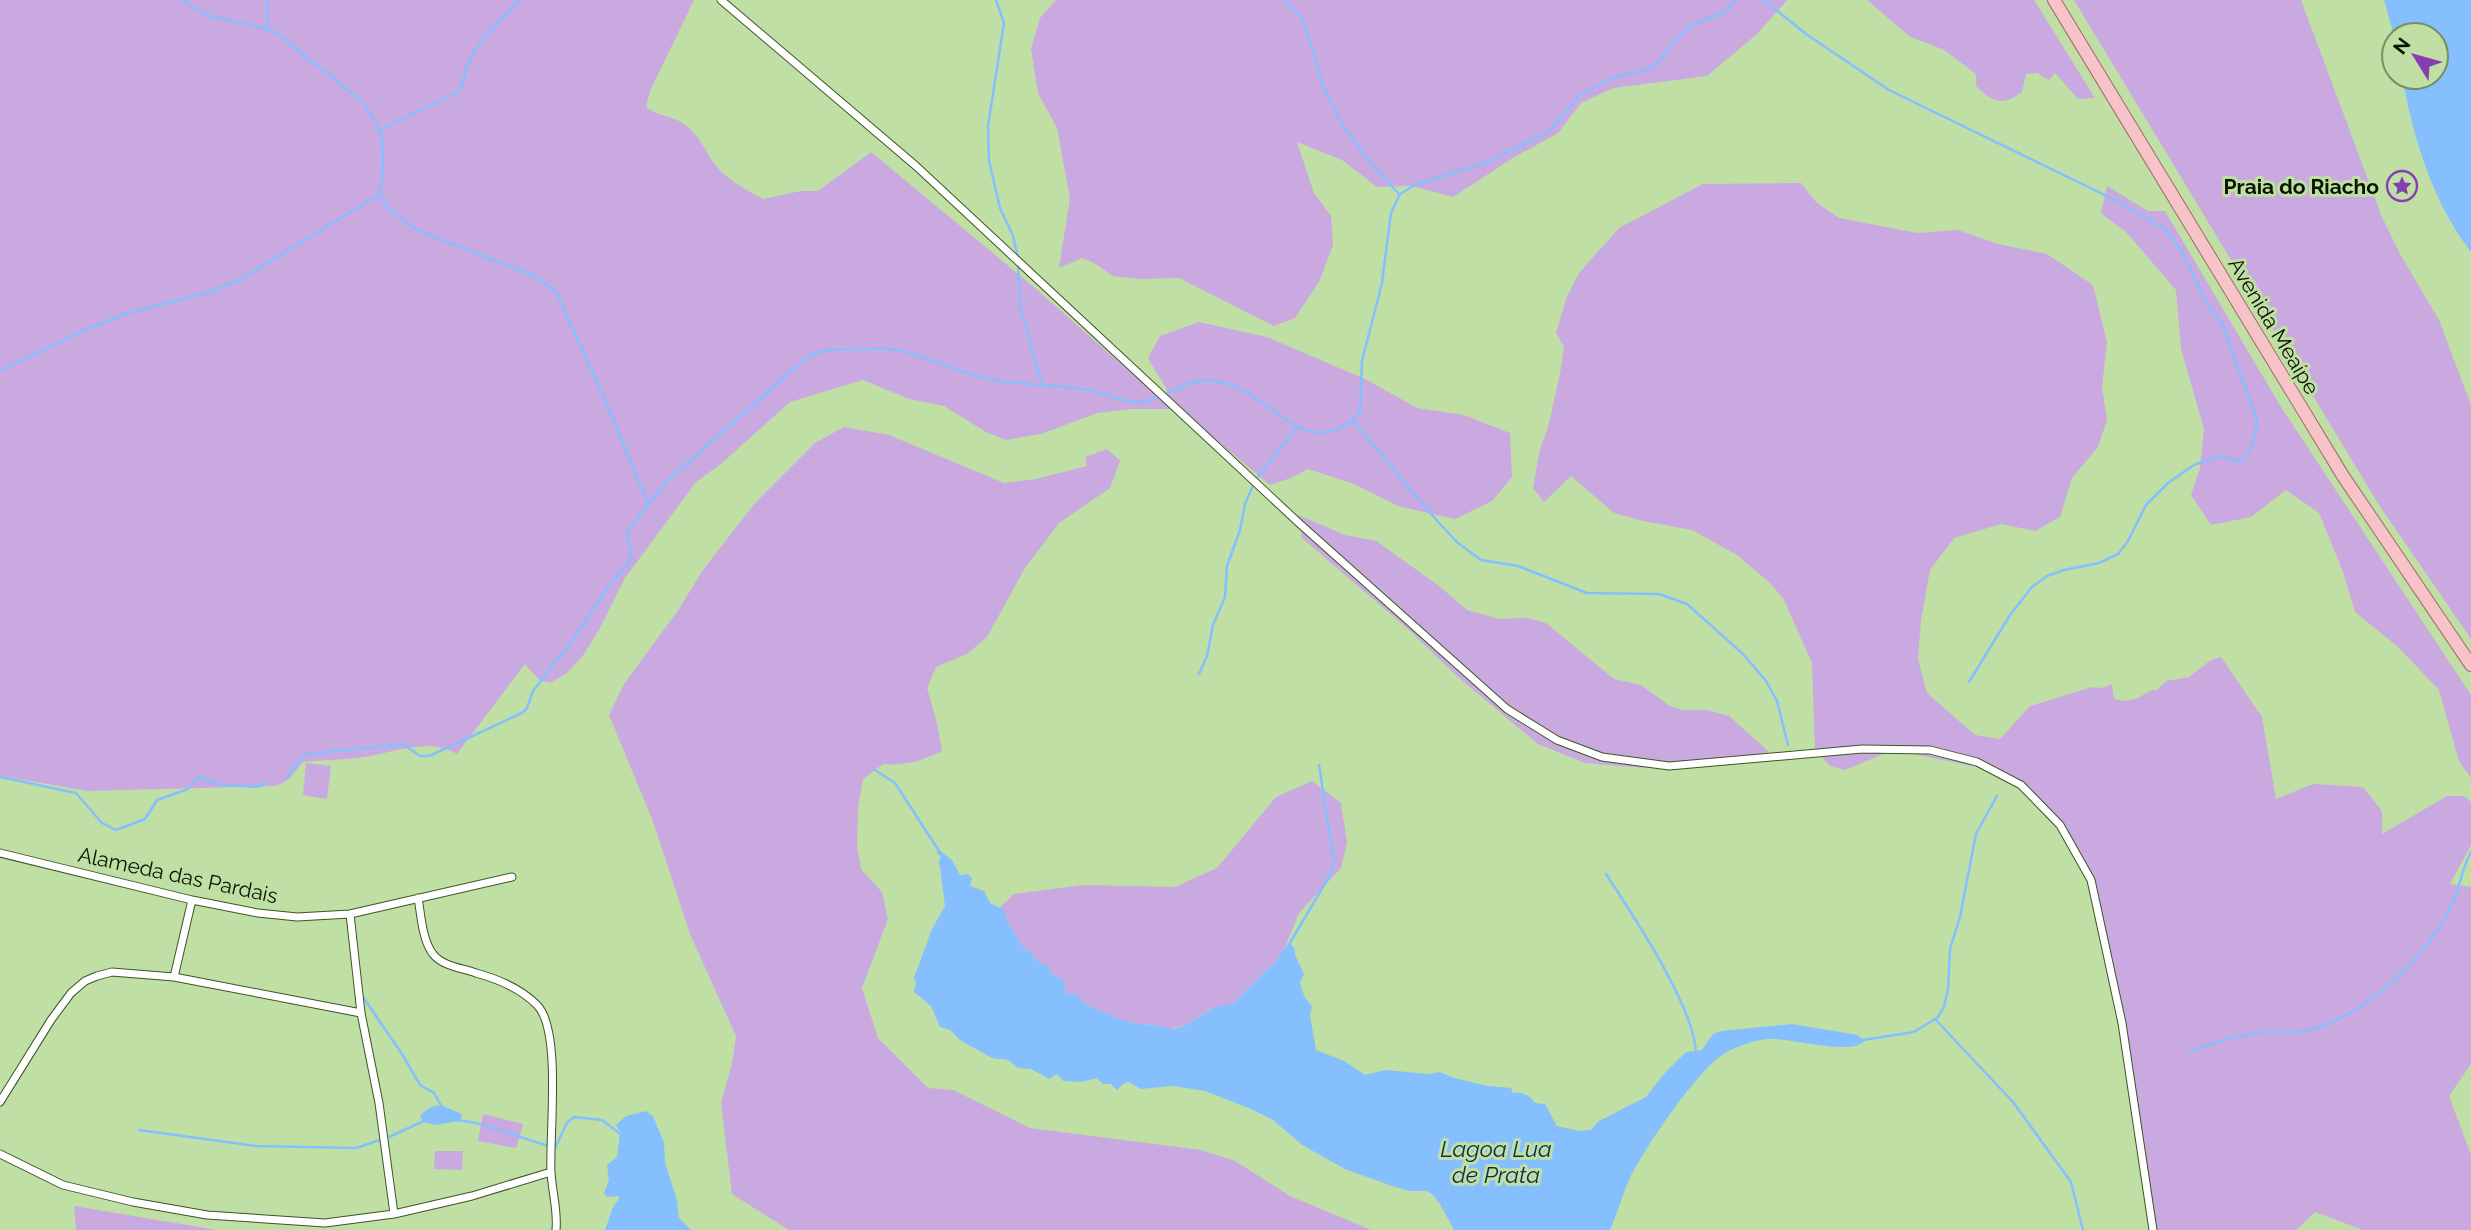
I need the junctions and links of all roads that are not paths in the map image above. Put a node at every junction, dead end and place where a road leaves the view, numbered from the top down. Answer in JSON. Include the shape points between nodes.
{"nodes":[{"id":1,"x":722,"y":0,"type":"edge"},
{"id":2,"x":2054,"y":0,"type":"edge"},
{"id":3,"x":2471,"y":665,"type":"edge"},
{"id":4,"x":0,"y":853,"type":"edge"},
{"id":5,"x":513,"y":877,"type":"dead end"},
{"id":6,"x":418,"y":898,"type":"junction"},
{"id":7,"x":192,"y":901,"type":"junction"},
{"id":8,"x":350,"y":914,"type":"junction"},
{"id":9,"x":174,"y":977,"type":"junction"},
{"id":10,"x":361,"y":1013,"type":"junction"},
{"id":11,"x":0,"y":1102,"type":"edge"},
{"id":12,"x":0,"y":1154,"type":"edge"},
{"id":13,"x":551,"y":1172,"type":"junction"},
{"id":14,"x":394,"y":1214,"type":"junction"},
{"id":15,"x":556,"y":1230,"type":"edge"},
{"id":16,"x":2153,"y":1230,"type":"edge"}],
"edges":[{"from":1,"to":16,"type":"street","via":[[916,166],[1300,524],[1507,709],[1558,740],[1602,757],[1669,766],[1862,749],[1930,750],[1977,762],[2021,785],[2060,825],[2091,880],[2122,1024]]},
{"from":2,"to":3,"type":"main road","name":"Avenida Meaípe","via":[[2343,476]]},
{"from":4,"to":7,"type":"street","name":"Alameda das Pardais"},
{"from":5,"to":6,"type":"street","name":"Alameda das Pardais"},
{"from":6,"to":8,"type":"street","name":"Alameda das Pardais"},
{"from":6,"to":13,"type":"street","via":[[433,955],[519,990],[544,1014],[551,1045]]},
{"from":7,"to":8,"type":"street","name":"Alameda das Pardais","via":[[297,917]]},
{"from":7,"to":9,"type":"street"},
{"from":8,"to":10,"type":"street"},
{"from":9,"to":10,"type":"street"},
{"from":9,"to":11,"type":"street","via":[[112,972],[85,981],[51,1020]]},
{"from":10,"to":14,"type":"street"},
{"from":12,"to":14,"type":"street","via":[[63,1185],[207,1214],[325,1223]]},
{"from":13,"to":14,"type":"street"},
{"from":13,"to":15,"type":"street"}]}
